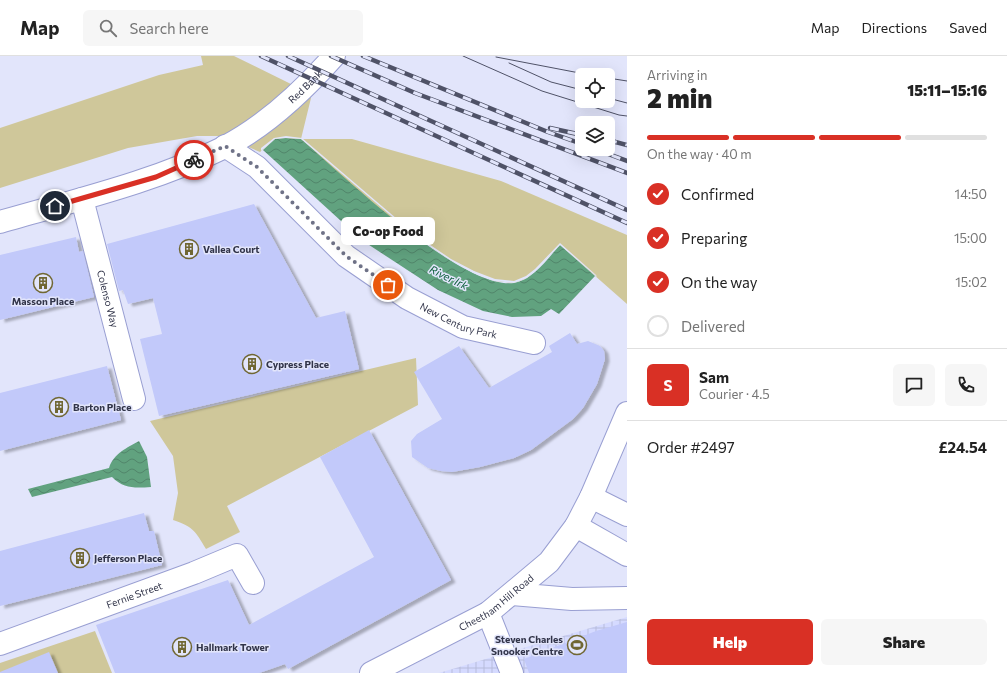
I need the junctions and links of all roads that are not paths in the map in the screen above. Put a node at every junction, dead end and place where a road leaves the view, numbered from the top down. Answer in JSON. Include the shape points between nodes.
{"nodes":[{"id":1,"x":334,"y":56,"type":"edge"},
{"id":2,"x":230,"y":143,"type":"junction"},
{"id":3,"x":82,"y":199,"type":"junction"},
{"id":4,"x":0,"y":222,"type":"edge"},
{"id":5,"x":534,"y":343,"type":"dead end"},
{"id":6,"x":134,"y":399,"type":"dead end"},
{"id":7,"x":625,"y":426,"type":"edge"},
{"id":8,"x":591,"y":497,"type":"junction"},
{"id":9,"x":627,"y":515,"type":"edge"},
{"id":10,"x":576,"y":526,"type":"junction"},
{"id":11,"x":627,"y":555,"type":"edge"},
{"id":12,"x":253,"y":583,"type":"dead end"},
{"id":13,"x":512,"y":594,"type":"junction"},
{"id":14,"x":627,"y":598,"type":"edge"},
{"id":15,"x":488,"y":613,"type":"junction"},
{"id":16,"x":0,"y":644,"type":"edge"},
{"id":17,"x":371,"y":673,"type":"edge"},
{"id":18,"x":512,"y":673,"type":"edge"}],
"edges":[{"from":1,"to":2,"type":"main road","name":"Red Bank","via":[[308,86],[272,115]]},
{"from":2,"to":3,"type":"main road","via":[[156,177]]},
{"from":2,"to":5,"type":"main road","name":"New Century Park","via":[[346,256],[407,298],[463,327]]},
{"from":3,"to":4,"type":"main road"},
{"from":3,"to":6,"type":"main road","name":"Colenso Way"},
{"from":7,"to":8,"type":"main road","name":"Cheetham Hill Road"},
{"from":8,"to":9,"type":"main road"},
{"from":8,"to":10,"type":"main road","name":"Cheetham Hill Road"},
{"from":10,"to":11,"type":"main road"},
{"from":10,"to":13,"type":"main road","name":"Cheetham Hill Road","via":[[549,562]]},
{"from":12,"to":16,"type":"main road","name":"Fernie Street","via":[[237,555]]},
{"from":13,"to":14,"type":"main road","via":[[572,599]]},
{"from":13,"to":15,"type":"main road","name":"Cheetham Hill Road"},
{"from":15,"to":17,"type":"main road","name":"Cheetham Hill Road"},
{"from":15,"to":18,"type":"main road"}]}
